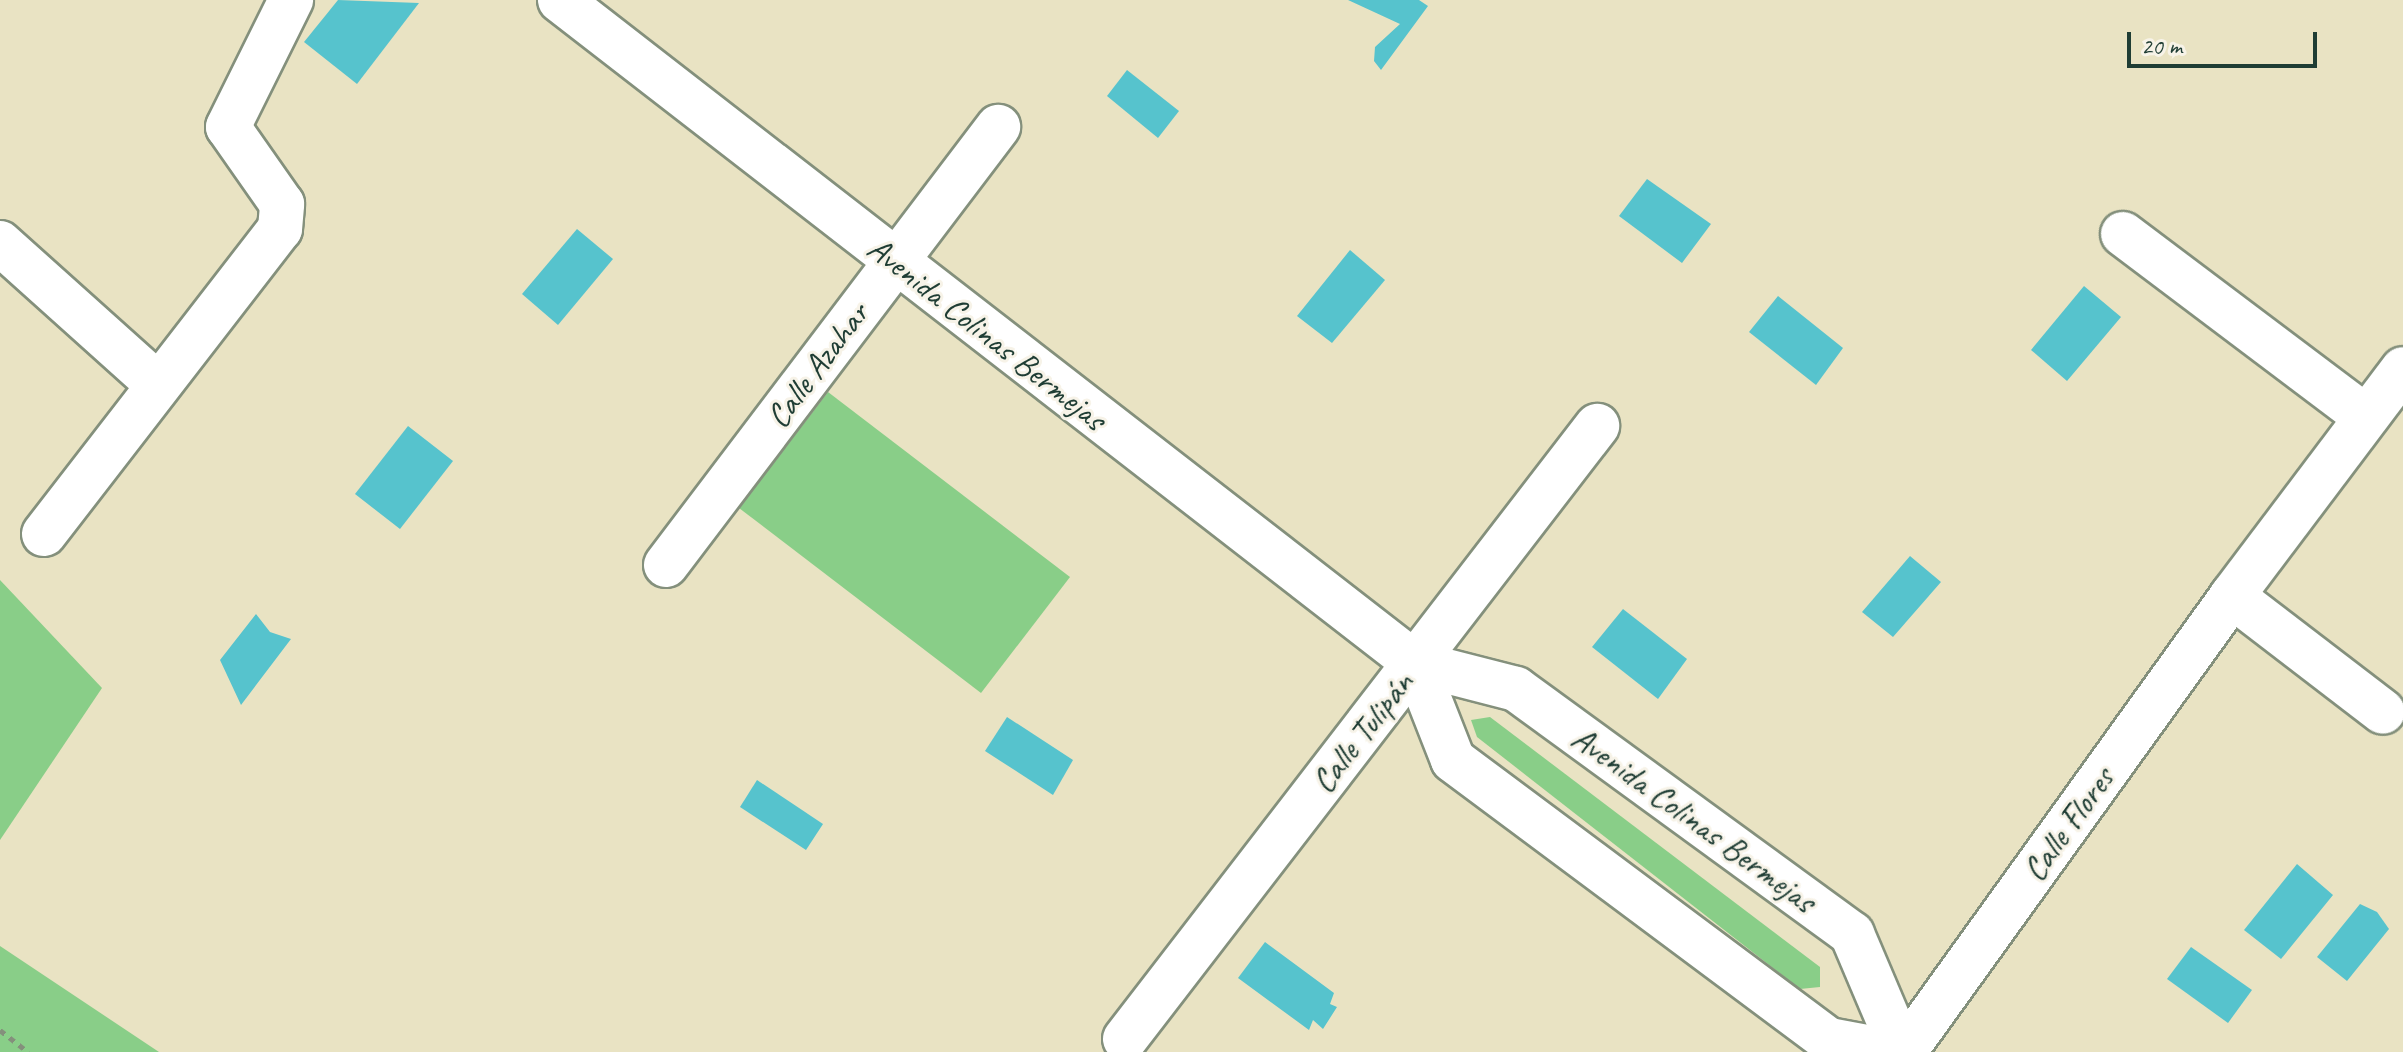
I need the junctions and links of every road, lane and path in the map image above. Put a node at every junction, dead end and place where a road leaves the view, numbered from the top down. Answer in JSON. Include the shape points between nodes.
{"nodes":[{"id":1,"x":291,"y":0,"type":"edge"},
{"id":2,"x":560,"y":0,"type":"edge"},
{"id":3,"x":998,"y":127,"type":"dead end"},
{"id":4,"x":2123,"y":234,"type":"dead end"},
{"id":5,"x":0,"y":243,"type":"edge"},
{"id":6,"x":895,"y":263,"type":"junction"},
{"id":7,"x":2403,"y":369,"type":"edge"},
{"id":8,"x":158,"y":385,"type":"junction"},
{"id":9,"x":2366,"y":417,"type":"junction"},
{"id":10,"x":1597,"y":426,"type":"dead end"},
{"id":11,"x":44,"y":534,"type":"dead end"},
{"id":12,"x":666,"y":565,"type":"dead end"},
{"id":13,"x":2232,"y":596,"type":"junction"},
{"id":14,"x":1415,"y":663,"type":"junction"},
{"id":15,"x":2383,"y":712,"type":"dead end"},
{"id":16,"x":0,"y":1030,"type":"edge"},
{"id":17,"x":1125,"y":1039,"type":"dead end"},
{"id":18,"x":28,"y":1052,"type":"edge"},
{"id":19,"x":1894,"y":1052,"type":"edge"},
{"id":20,"x":1903,"y":1052,"type":"edge"}],
"edges":[{"from":1,"to":8,"type":"street","via":[[228,127],[282,204],[280,229]]},
{"from":2,"to":6,"type":"street","name":"Avenida Colinas Bermejas"},
{"from":3,"to":6,"type":"street","name":"Calle Azahar"},
{"from":4,"to":9,"type":"street"},
{"from":5,"to":8,"type":"street"},
{"from":6,"to":12,"type":"street","name":"Calle Azahar"},
{"from":6,"to":14,"type":"street","name":"Avenida Colinas Bermejas"},
{"from":7,"to":9,"type":"street","name":"Calle Flores"},
{"from":8,"to":11,"type":"street"},
{"from":9,"to":13,"type":"street","name":"Calle Flores"},
{"from":10,"to":14,"type":"street","name":"Calle Tulipán"},
{"from":13,"to":15,"type":"street"},
{"from":13,"to":20,"type":"street","name":"Calle Flores"},
{"from":14,"to":17,"type":"street","name":"Calle Tulipán"},
{"from":14,"to":19,"type":"street","via":[[1453,760],[1829,1040]]},
{"from":14,"to":20,"type":"street","name":"Avenida Colinas Bermejas","via":[[1516,689],[1852,934]]},
{"from":16,"to":18,"type":"path"}]}
